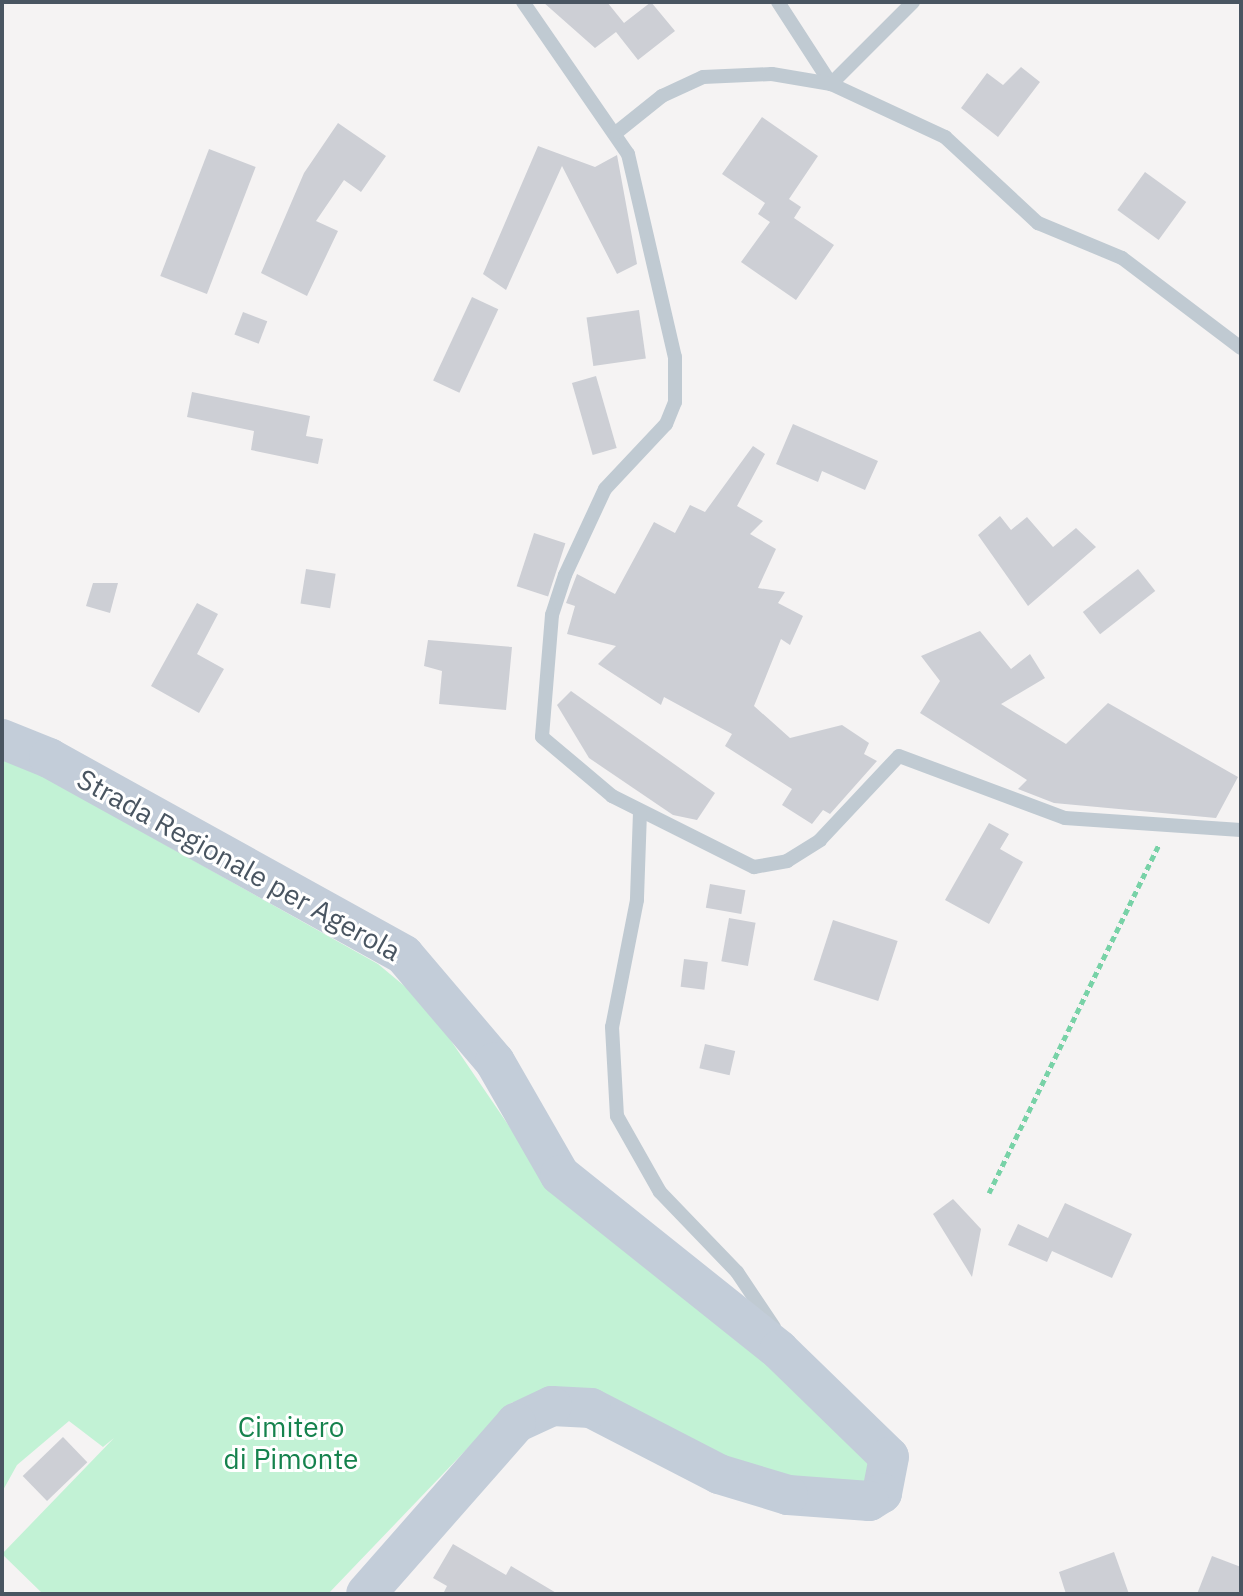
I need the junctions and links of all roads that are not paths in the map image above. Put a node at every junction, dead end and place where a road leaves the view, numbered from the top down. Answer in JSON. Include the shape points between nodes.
{"nodes":[{"id":1,"x":523,"y":2,"type":"edge"},
{"id":2,"x":778,"y":2,"type":"edge"},
{"id":3,"x":913,"y":2,"type":"edge"},
{"id":4,"x":831,"y":84,"type":"junction"},
{"id":5,"x":617,"y":132,"type":"junction"},
{"id":6,"x":1241,"y":348,"type":"edge"},
{"id":7,"x":2,"y":739,"type":"edge"},
{"id":8,"x":640,"y":812,"type":"junction"},
{"id":9,"x":1241,"y":830,"type":"edge"},
{"id":10,"x":818,"y":1392,"type":"junction"},
{"id":11,"x":366,"y":1594,"type":"edge"}],
"edges":[{"from":1,"to":5,"type":"lane"},
{"from":2,"to":4,"type":"lane"},
{"from":3,"to":4,"type":"lane"},
{"from":4,"to":5,"type":"lane","via":[[772,74],[703,77],[662,96]]},
{"from":4,"to":6,"type":"lane","via":[[945,137],[1038,223],[1122,258]]},
{"from":5,"to":8,"type":"lane","via":[[668,319],[675,402],[666,424],[605,489],[565,575],[552,615],[542,737]]},
{"from":7,"to":10,"type":"main road","name":"Strada Regionale per Agerola","via":[[49,758],[404,955],[495,1062],[560,1175],[779,1350]]},
{"from":8,"to":9,"type":"lane","via":[[754,867],[787,861],[820,840],[899,756],[1065,818]]},
{"from":8,"to":10,"type":"lane","via":[[637,900],[612,1027],[617,1116],[660,1192],[737,1272]]},
{"from":10,"to":11,"type":"main road","name":"Strada Regionale per Agerola","via":[[886,1475],[869,1501],[788,1495],[719,1474],[591,1408],[552,1406],[516,1423],[493,1446]]}]}
